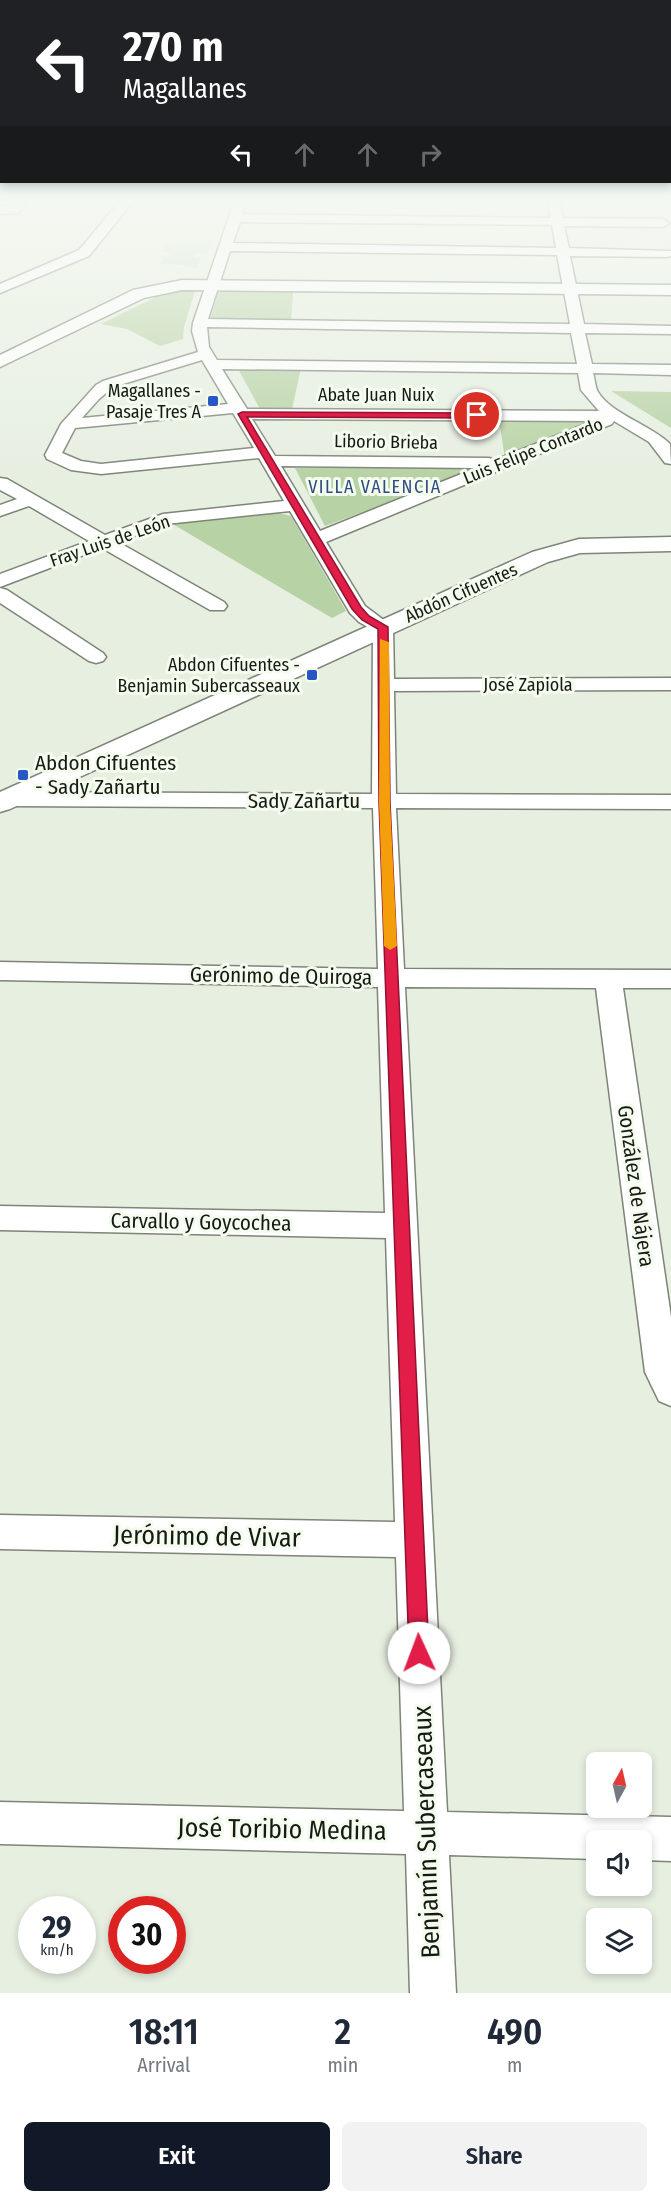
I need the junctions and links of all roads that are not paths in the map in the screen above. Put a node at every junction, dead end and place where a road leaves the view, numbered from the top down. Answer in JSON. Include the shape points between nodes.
{"nodes":[{"id":1,"x":146,"y":292,"type":"edge"},
{"id":2,"x":210,"y":292,"type":"edge"},
{"id":3,"x":571,"y":292,"type":"edge"},
{"id":4,"x":200,"y":323,"type":"junction"},
{"id":5,"x":578,"y":329,"type":"junction"},
{"id":6,"x":671,"y":330,"type":"edge"},
{"id":7,"x":210,"y":359,"type":"junction"},
{"id":8,"x":0,"y":362,"type":"edge"},
{"id":9,"x":585,"y":369,"type":"junction"},
{"id":10,"x":671,"y":370,"type":"edge"},
{"id":11,"x":240,"y":411,"type":"junction"},
{"id":12,"x":618,"y":416,"type":"junction"},
{"id":13,"x":71,"y":424,"type":"junction"},
{"id":14,"x":266,"y":456,"type":"junction"},
{"id":15,"x":671,"y":459,"type":"edge"},
{"id":16,"x":502,"y":463,"type":"junction"},
{"id":17,"x":1,"y":483,"type":"edge"},
{"id":18,"x":31,"y":500,"type":"junction"},
{"id":19,"x":294,"y":505,"type":"junction"},
{"id":20,"x":0,"y":511,"type":"edge"},
{"id":21,"x":315,"y":540,"type":"junction"},
{"id":22,"x":103,"y":541,"type":"junction"},
{"id":23,"x":671,"y":544,"type":"edge"},
{"id":24,"x":0,"y":581,"type":"edge"},
{"id":25,"x":0,"y":594,"type":"edge"},
{"id":26,"x":217,"y":606,"type":"dead end"},
{"id":27,"x":383,"y":627,"type":"junction"},
{"id":28,"x":96,"y":657,"type":"dead end"},
{"id":29,"x":671,"y":684,"type":"edge"},
{"id":30,"x":385,"y":685,"type":"junction"},
{"id":31,"x":4,"y":801,"type":"edge"},
{"id":32,"x":384,"y":802,"type":"junction"},
{"id":33,"x":671,"y":802,"type":"edge"},
{"id":34,"x":0,"y":970,"type":"edge"},
{"id":35,"x":392,"y":978,"type":"junction"},
{"id":36,"x":608,"y":979,"type":"junction"},
{"id":37,"x":671,"y":979,"type":"edge"},
{"id":38,"x":0,"y":1218,"type":"edge"},
{"id":39,"x":402,"y":1226,"type":"junction"},
{"id":40,"x":671,"y":1391,"type":"edge"},
{"id":41,"x":0,"y":1532,"type":"edge"},
{"id":42,"x":415,"y":1540,"type":"junction"},
{"id":43,"x":0,"y":1822,"type":"edge"},
{"id":44,"x":426,"y":1833,"type":"junction"},
{"id":45,"x":671,"y":1839,"type":"edge"},
{"id":46,"x":433,"y":1993,"type":"edge"}],
"edges":[{"from":1,"to":8,"type":"street"},
{"from":2,"to":4,"type":"street"},
{"from":3,"to":5,"type":"street"},
{"from":4,"to":5,"type":"street"},
{"from":4,"to":7,"type":"street","via":[[200,339]]},
{"from":5,"to":6,"type":"street"},
{"from":5,"to":9,"type":"street"},
{"from":7,"to":9,"type":"street"},
{"from":7,"to":11,"type":"street"},
{"from":7,"to":13,"type":"street","via":[[103,386]]},
{"from":9,"to":10,"type":"street"},
{"from":9,"to":12,"type":"street","via":[[592,394]]},
{"from":11,"to":12,"type":"street","name":"Abate Juan Nuix"},
{"from":11,"to":13,"type":"street","name":"Abate Juan Nuix"},
{"from":11,"to":14,"type":"street"},
{"from":12,"to":15,"type":"street","via":[[661,443]]},
{"from":12,"to":16,"type":"street","name":"Luis Felipe Contardo"},
{"from":13,"to":14,"type":"street","name":"Liborio Brieba","via":[[53,455],[77,466],[101,469]]},
{"from":14,"to":16,"type":"street","name":"Liborio Brieba"},
{"from":14,"to":19,"type":"street"},
{"from":16,"to":21,"type":"street","name":"Luis Felipe Contardo"},
{"from":17,"to":18,"type":"street"},
{"from":18,"to":20,"type":"street"},
{"from":18,"to":22,"type":"street"},
{"from":19,"to":21,"type":"street"},
{"from":19,"to":22,"type":"street","name":"Fray Luis de León","via":[[163,519]]},
{"from":21,"to":27,"type":"street","via":[[357,609]]},
{"from":22,"to":24,"type":"street","name":"Fray Luis de León"},
{"from":22,"to":26,"type":"street"},
{"from":23,"to":27,"type":"street","name":"Abdón Cifuentes","via":[[594,545],[558,550]]},
{"from":25,"to":28,"type":"street"},
{"from":27,"to":30,"type":"street","name":"Benjamín Subercaseaux"},
{"from":27,"to":31,"type":"street","name":"Abdón Cifuentes"},
{"from":29,"to":30,"type":"street","name":"José Zapiola"},
{"from":30,"to":32,"type":"street","name":"Benjamín Subercaseaux"},
{"from":31,"to":32,"type":"street","name":"Sady Zañartu"},
{"from":32,"to":33,"type":"street","name":"Sady Zañartu"},
{"from":32,"to":35,"type":"street","name":"Benjamín Subercaseaux"},
{"from":34,"to":35,"type":"street","name":"Gerónimo de Quiroga"},
{"from":35,"to":36,"type":"street","name":"Gerónimo de Quiroga"},
{"from":35,"to":39,"type":"street","name":"Benjamín Subercaseaux"},
{"from":36,"to":37,"type":"street","name":"Gerónimo de Quiroga"},
{"from":36,"to":40,"type":"street","name":"González de Nájera","via":[[662,1372]]},
{"from":38,"to":39,"type":"street","name":"Carvallo y Goycochea"},
{"from":39,"to":42,"type":"street","name":"Benjamín Subercaseaux"},
{"from":41,"to":42,"type":"street","name":"Jerónimo de Vivar"},
{"from":42,"to":44,"type":"street","name":"Benjamín Subercaseaux"},
{"from":43,"to":44,"type":"street","name":"José Toribio Medina"},
{"from":44,"to":45,"type":"street","name":"José Toribio Medina"},
{"from":44,"to":46,"type":"street","name":"Benjamín Subercaseaux"}]}
